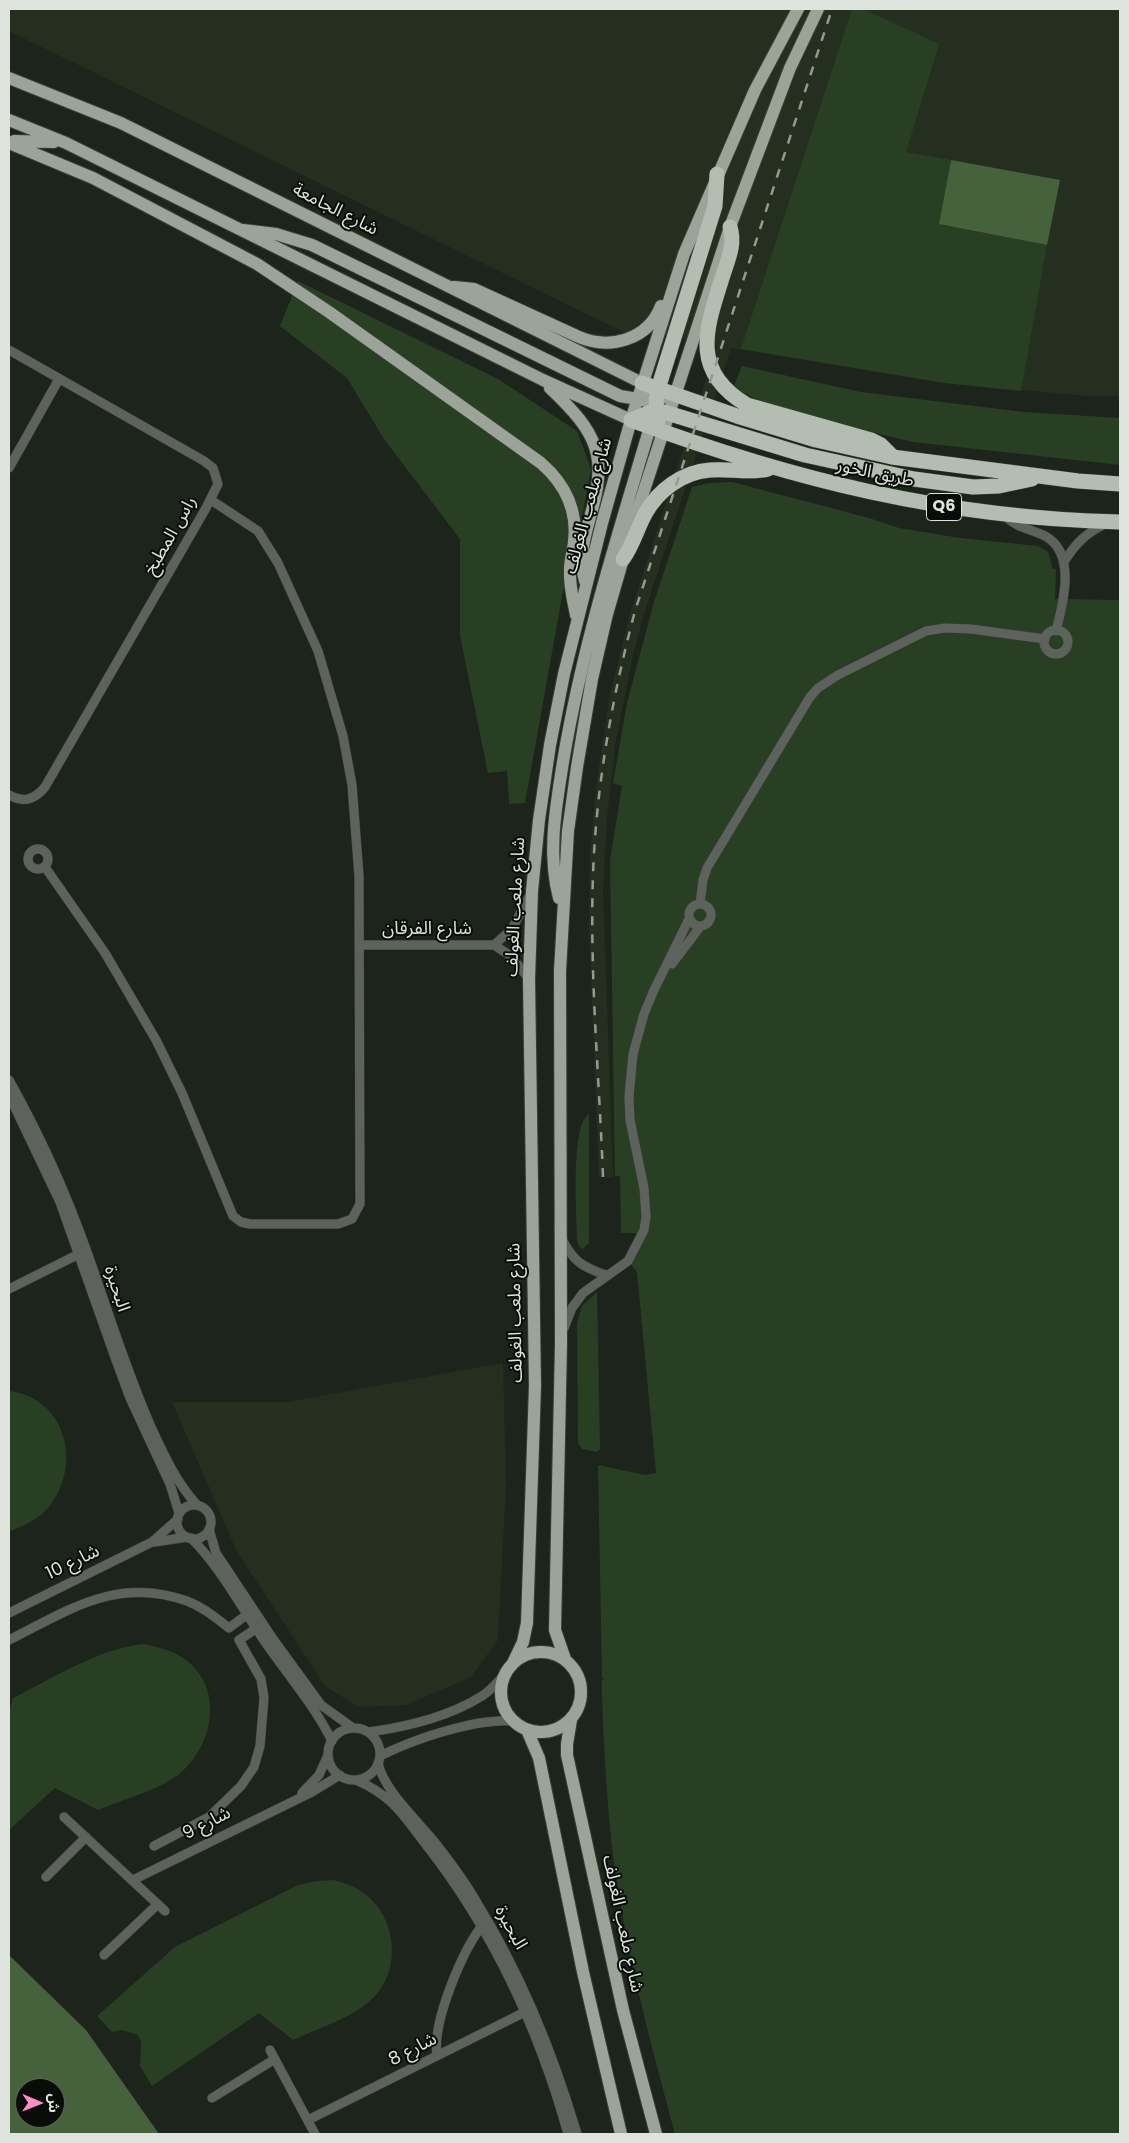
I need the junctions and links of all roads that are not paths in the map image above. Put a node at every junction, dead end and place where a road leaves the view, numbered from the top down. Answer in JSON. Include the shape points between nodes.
{"nodes":[{"id":1,"x":798,"y":9,"type":"edge"},
{"id":2,"x":818,"y":9,"type":"edge"},
{"id":3,"x":9,"y":78,"type":"edge"},
{"id":4,"x":9,"y":120,"type":"edge"},
{"id":5,"x":9,"y":142,"type":"edge"},
{"id":6,"x":66,"y":143,"type":"junction"},
{"id":7,"x":717,"y":174,"type":"junction"},
{"id":8,"x":730,"y":227,"type":"junction"},
{"id":9,"x":236,"y":229,"type":"junction"},
{"id":10,"x":684,"y":254,"type":"junction"},
{"id":11,"x":450,"y":287,"type":"junction"},
{"id":12,"x":9,"y":350,"type":"edge"},
{"id":13,"x":59,"y":379,"type":"junction"},
{"id":14,"x":543,"y":380,"type":"junction"},
{"id":15,"x":642,"y":383,"type":"junction"},
{"id":16,"x":676,"y":395,"type":"junction"},
{"id":17,"x":655,"y":410,"type":"junction"},
{"id":18,"x":631,"y":420,"type":"junction"},
{"id":19,"x":892,"y":457,"type":"junction"},
{"id":20,"x":772,"y":467,"type":"junction"},
{"id":21,"x":9,"y":468,"type":"edge"},
{"id":22,"x":1038,"y":476,"type":"junction"},
{"id":23,"x":1120,"y":484,"type":"edge"},
{"id":24,"x":211,"y":500,"type":"junction"},
{"id":25,"x":1004,"y":515,"type":"junction"},
{"id":26,"x":1116,"y":522,"type":"edge"},
{"id":27,"x":623,"y":559,"type":"junction"},
{"id":28,"x":1064,"y":562,"type":"junction"},
{"id":29,"x":586,"y":582,"type":"junction"},
{"id":30,"x":577,"y":619,"type":"junction"},
{"id":31,"x":1056,"y":631,"type":"junction"},
{"id":32,"x":1045,"y":639,"type":"junction"},
{"id":33,"x":9,"y":795,"type":"edge"},
{"id":34,"x":45,"y":867,"type":"dead end"},
{"id":35,"x":532,"y":891,"type":"junction"},
{"id":36,"x":700,"y":904,"type":"junction"},
{"id":37,"x":562,"y":910,"type":"junction"},
{"id":38,"x":689,"y":919,"type":"junction"},
{"id":39,"x":700,"y":927,"type":"junction"},
{"id":40,"x":360,"y":945,"type":"junction"},
{"id":41,"x":494,"y":945,"type":"junction"},
{"id":42,"x":662,"y":975,"type":"junction"},
{"id":43,"x":529,"y":979,"type":"junction"},
{"id":44,"x":9,"y":1080,"type":"edge"},
{"id":45,"x":9,"y":1095,"type":"edge"},
{"id":46,"x":24,"y":1115,"type":"junction"},
{"id":47,"x":560,"y":1234,"type":"junction"},
{"id":48,"x":83,"y":1252,"type":"junction"},
{"id":49,"x":606,"y":1275,"type":"junction"},
{"id":50,"x":9,"y":1288,"type":"edge"},
{"id":51,"x":561,"y":1343,"type":"junction"},
{"id":52,"x":197,"y":1505,"type":"junction"},
{"id":53,"x":178,"y":1516,"type":"junction"},
{"id":54,"x":210,"y":1529,"type":"junction"},
{"id":55,"x":189,"y":1538,"type":"junction"},
{"id":56,"x":152,"y":1542,"type":"junction"},
{"id":57,"x":250,"y":1612,"type":"junction"},
{"id":58,"x":9,"y":1613,"type":"edge"},
{"id":59,"x":260,"y":1626,"type":"junction"},
{"id":60,"x":229,"y":1628,"type":"junction"},
{"id":61,"x":9,"y":1640,"type":"edge"},
{"id":62,"x":239,"y":1640,"type":"junction"},
{"id":63,"x":564,"y":1659,"type":"junction"},
{"id":64,"x":509,"y":1668,"type":"junction"},
{"id":65,"x":571,"y":1720,"type":"junction"},
{"id":66,"x":514,"y":1721,"type":"junction"},
{"id":67,"x":354,"y":1728,"type":"junction"},
{"id":68,"x":396,"y":1728,"type":"junction"},
{"id":69,"x":527,"y":1730,"type":"junction"},
{"id":70,"x":369,"y":1732,"type":"junction"},
{"id":71,"x":332,"y":1741,"type":"junction"},
{"id":72,"x":402,"y":1745,"type":"junction"},
{"id":73,"x":328,"y":1755,"type":"junction"},
{"id":74,"x":379,"y":1759,"type":"junction"},
{"id":75,"x":340,"y":1775,"type":"junction"},
{"id":76,"x":356,"y":1780,"type":"junction"},
{"id":77,"x":296,"y":1798,"type":"junction"},
{"id":78,"x":406,"y":1813,"type":"junction"},
{"id":79,"x":64,"y":1817,"type":"dead end"},
{"id":80,"x":86,"y":1837,"type":"junction"},
{"id":81,"x":154,"y":1846,"type":"dead end"},
{"id":82,"x":46,"y":1877,"type":"dead end"},
{"id":83,"x":133,"y":1880,"type":"junction"},
{"id":84,"x":158,"y":1904,"type":"junction"},
{"id":85,"x":165,"y":1911,"type":"dead end"},
{"id":86,"x":485,"y":1923,"type":"junction"},
{"id":87,"x":104,"y":1954,"type":"dead end"},
{"id":88,"x":529,"y":2010,"type":"junction"},
{"id":89,"x":270,"y":2050,"type":"dead end"},
{"id":90,"x":437,"y":2055,"type":"junction"},
{"id":91,"x":275,"y":2059,"type":"junction"},
{"id":92,"x":212,"y":2098,"type":"dead end"},
{"id":93,"x":308,"y":2120,"type":"junction"},
{"id":94,"x":572,"y":2132,"type":"edge"},
{"id":95,"x":315,"y":2134,"type":"edge"},
{"id":96,"x":621,"y":2134,"type":"edge"},
{"id":97,"x":656,"y":2134,"type":"edge"}],
"edges":[{"from":1,"to":7,"type":"main road","via":[[755,90]]},
{"from":2,"to":8,"type":"main road","via":[[790,68]]},
{"from":3,"to":11,"type":"main road","name":"شارع الجامعة","via":[[121,123]]},
{"from":4,"to":6,"type":"main road"},
{"from":5,"to":6,"type":"main road"},
{"from":5,"to":30,"type":"main road","via":[[93,178],[257,264],[541,463],[560,482],[571,502],[575,534],[570,588]]},
{"from":6,"to":9,"type":"main road"},
{"from":7,"to":10,"type":"main road"},
{"from":7,"to":17,"type":"highway","via":[[716,206]]},
{"from":8,"to":16,"type":"main road"},
{"from":8,"to":19,"type":"highway","via":[[731,250],[706,335],[710,362],[719,380],[748,405],[871,440]]},
{"from":9,"to":14,"type":"main road"},
{"from":9,"to":17,"type":"main road","via":[[276,234],[312,245],[598,386]]},
{"from":10,"to":11,"type":"main road","via":[[675,267],[654,320],[636,336],[616,343],[588,341],[474,289]]},
{"from":10,"to":15,"type":"main road"},
{"from":11,"to":15,"type":"main road","name":"شارع الجامعة"},
{"from":12,"to":13,"type":"street","name":"راس المطبخ"},
{"from":13,"to":21,"type":"street"},
{"from":13,"to":24,"type":"street","name":"راس المطبخ","via":[[209,465],[218,484]]},
{"from":14,"to":18,"type":"main road"},
{"from":14,"to":29,"type":"main road","via":[[574,411],[588,431],[599,463],[598,492],[582,548]]},
{"from":15,"to":17,"type":"highway","name":"طريق الخور","number":"Q6"},
{"from":16,"to":17,"type":"highway","name":"طريق الخور","number":"Q6"},
{"from":16,"to":19,"type":"highway","name":"طريق الخور","number":"Q6","via":[[816,440]]},
{"from":17,"to":18,"type":"highway","name":"طريق الخور","number":"Q6"},
{"from":17,"to":18,"type":"main road","name":"شارع ملعب الغولف"},
{"from":17,"to":20,"type":"highway","name":"طريق الخور","number":"Q6"},
{"from":17,"to":22,"type":"highway","via":[[805,455],[914,479],[973,487],[999,486]]},
{"from":17,"to":27,"type":"main road"},
{"from":17,"to":37,"type":"main road","via":[[599,596],[567,738],[553,836],[554,873]]},
{"from":18,"to":29,"type":"main road","name":"شارع ملعب الغولف"},
{"from":19,"to":22,"type":"highway","name":"طريق الخور","number":"Q6"},
{"from":20,"to":25,"type":"highway","name":"طريق الخور","number":"Q6","via":[[878,495]]},
{"from":20,"to":27,"type":"highway","via":[[755,471],[709,470],[674,482],[651,504]]},
{"from":22,"to":23,"type":"highway","name":"طريق الخور","number":"Q6"},
{"from":24,"to":33,"type":"street","name":"راس المطبخ","via":[[45,786],[32,799],[21,800]]},
{"from":24,"to":40,"type":"street","via":[[252,526],[268,547],[306,621],[326,676],[338,713],[352,785]]},
{"from":25,"to":26,"type":"highway","name":"طريق الخور","number":"Q6"},
{"from":25,"to":28,"type":"street","via":[[1020,528],[1051,540]]},
{"from":26,"to":28,"type":"street","via":[[1084,536]]},
{"from":27,"to":37,"type":"main road","via":[[592,679],[568,831]]},
{"from":28,"to":31,"type":"street","via":[[1064,599]]},
{"from":29,"to":30,"type":"main road","name":"شارع ملعب الغولف"},
{"from":30,"to":35,"type":"main road","name":"شارع ملعب الغولف","via":[[550,746]]},
{"from":31,"to":32,"type":"street","via":[[1050,632]]},
{"from":31,"to":32,"type":"street","via":[[1065,635],[1068,641],[1062,652],[1049,652]]},
{"from":32,"to":36,"type":"street","via":[[971,629],[936,628],[907,638],[826,682],[810,697],[708,868]]},
{"from":34,"to":40,"type":"street","via":[[105,953],[147,1023],[182,1093],[230,1210],[237,1220],[245,1224],[342,1224],[357,1213],[360,1194]]},
{"from":35,"to":41,"type":"street","name":"شارع الفرقان","via":[[512,929]]},
{"from":35,"to":43,"type":"main road","name":"شارع ملعب الغولف"},
{"from":36,"to":38,"type":"street","via":[[690,908]]},
{"from":36,"to":39,"type":"street","via":[[706,906],[711,915],[707,924]]},
{"from":37,"to":47,"type":"main road"},
{"from":38,"to":39,"type":"street"},
{"from":38,"to":42,"type":"street"},
{"from":39,"to":42,"type":"street"},
{"from":40,"to":41,"type":"street","name":"شارع الفرقان"},
{"from":41,"to":43,"type":"street","name":"شارع الفرقان","via":[[511,956]]},
{"from":42,"to":49,"type":"street","via":[[636,1036],[630,1074],[630,1120],[644,1188],[646,1217],[640,1241],[628,1261]]},
{"from":43,"to":64,"type":"main road","name":"شارع ملعب الغولف","via":[[535,1386],[527,1623]]},
{"from":44,"to":46,"type":"street","name":"البحيرة"},
{"from":45,"to":46,"type":"street","name":"البحيرة"},
{"from":46,"to":48,"type":"street","name":"البحيرة","via":[[53,1176]]},
{"from":47,"to":49,"type":"street","via":[[569,1254],[585,1267]]},
{"from":47,"to":51,"type":"main road"},
{"from":48,"to":50,"type":"street"},
{"from":48,"to":52,"type":"street","name":"البحيرة","via":[[137,1395],[171,1470]]},
{"from":48,"to":53,"type":"street","name":"البحيرة","via":[[116,1360],[170,1484]]},
{"from":49,"to":51,"type":"street","via":[[583,1293],[572,1308],[565,1320]]},
{"from":51,"to":63,"type":"main road","via":[[556,1630]]},
{"from":52,"to":53,"type":"street","via":[[187,1507]]},
{"from":52,"to":54,"type":"street","via":[[208,1513]]},
{"from":53,"to":55,"type":"street","via":[[179,1529]]},
{"from":53,"to":56,"type":"street","name":"شارع 10"},
{"from":54,"to":55,"type":"street","via":[[202,1537]]},
{"from":54,"to":57,"type":"street","via":[[216,1553]]},
{"from":55,"to":56,"type":"street","name":"شارع 10"},
{"from":55,"to":57,"type":"street","via":[[210,1558]]},
{"from":56,"to":58,"type":"street","name":"شارع 10"},
{"from":57,"to":59,"type":"street"},
{"from":57,"to":60,"type":"street"},
{"from":59,"to":62,"type":"street"},
{"from":59,"to":67,"type":"street","via":[[321,1705]]},
{"from":59,"to":71,"type":"street"},
{"from":60,"to":61,"type":"street","via":[[188,1602],[140,1591],[93,1599]]},
{"from":60,"to":62,"type":"street"},
{"from":62,"to":81,"type":"street","via":[[261,1679],[264,1698],[260,1746],[254,1767],[241,1786],[209,1817]]},
{"from":63,"to":64,"type":"main road","via":[[552,1653],[537,1652],[524,1656]]},
{"from":63,"to":65,"type":"main road","via":[[578,1675],[582,1688],[578,1708]]},
{"from":64,"to":66,"type":"main road","via":[[502,1684],[502,1698]]},
{"from":64,"to":68,"type":"street","via":[[484,1695],[470,1703]]},
{"from":65,"to":69,"type":"main road","via":[[550,1732]]},
{"from":65,"to":97,"type":"main road","name":"شارع ملعب الغولف","via":[[568,1755],[623,2010]]},
{"from":66,"to":69,"type":"main road"},
{"from":66,"to":72,"type":"street","via":[[476,1723]]},
{"from":67,"to":70,"type":"street"},
{"from":67,"to":71,"type":"street","via":[[342,1730]]},
{"from":68,"to":70,"type":"street"},
{"from":68,"to":72,"type":"street"},
{"from":69,"to":96,"type":"main road","via":[[539,1758],[583,1972]]},
{"from":70,"to":74,"type":"street","via":[[378,1742]]},
{"from":71,"to":73,"type":"street"},
{"from":72,"to":74,"type":"street"},
{"from":73,"to":75,"type":"street"},
{"from":73,"to":77,"type":"street","name":"شارع 9","via":[[319,1775]]},
{"from":74,"to":76,"type":"street","via":[[370,1774]]},
{"from":74,"to":78,"type":"street","name":"البحيرة","via":[[383,1778]]},
{"from":75,"to":76,"type":"street"},
{"from":75,"to":77,"type":"street","name":"شارع 9"},
{"from":76,"to":78,"type":"street","name":"البحيرة","via":[[381,1791]]},
{"from":77,"to":83,"type":"street","name":"شارع 9"},
{"from":78,"to":86,"type":"street","name":"البحيرة"},
{"from":79,"to":80,"type":"street"},
{"from":80,"to":82,"type":"street"},
{"from":80,"to":83,"type":"street"},
{"from":83,"to":84,"type":"street"},
{"from":84,"to":85,"type":"street"},
{"from":84,"to":87,"type":"street"},
{"from":86,"to":88,"type":"street","name":"البحيرة"},
{"from":86,"to":90,"type":"street","via":[[456,1974],[443,2006],[435,2042]]},
{"from":88,"to":90,"type":"street","name":"شارع 8"},
{"from":88,"to":94,"type":"street","name":"البحيرة"},
{"from":89,"to":91,"type":"street"},
{"from":90,"to":93,"type":"street","name":"شارع 8"},
{"from":91,"to":92,"type":"street"},
{"from":91,"to":93,"type":"street"},
{"from":93,"to":95,"type":"street"}]}
